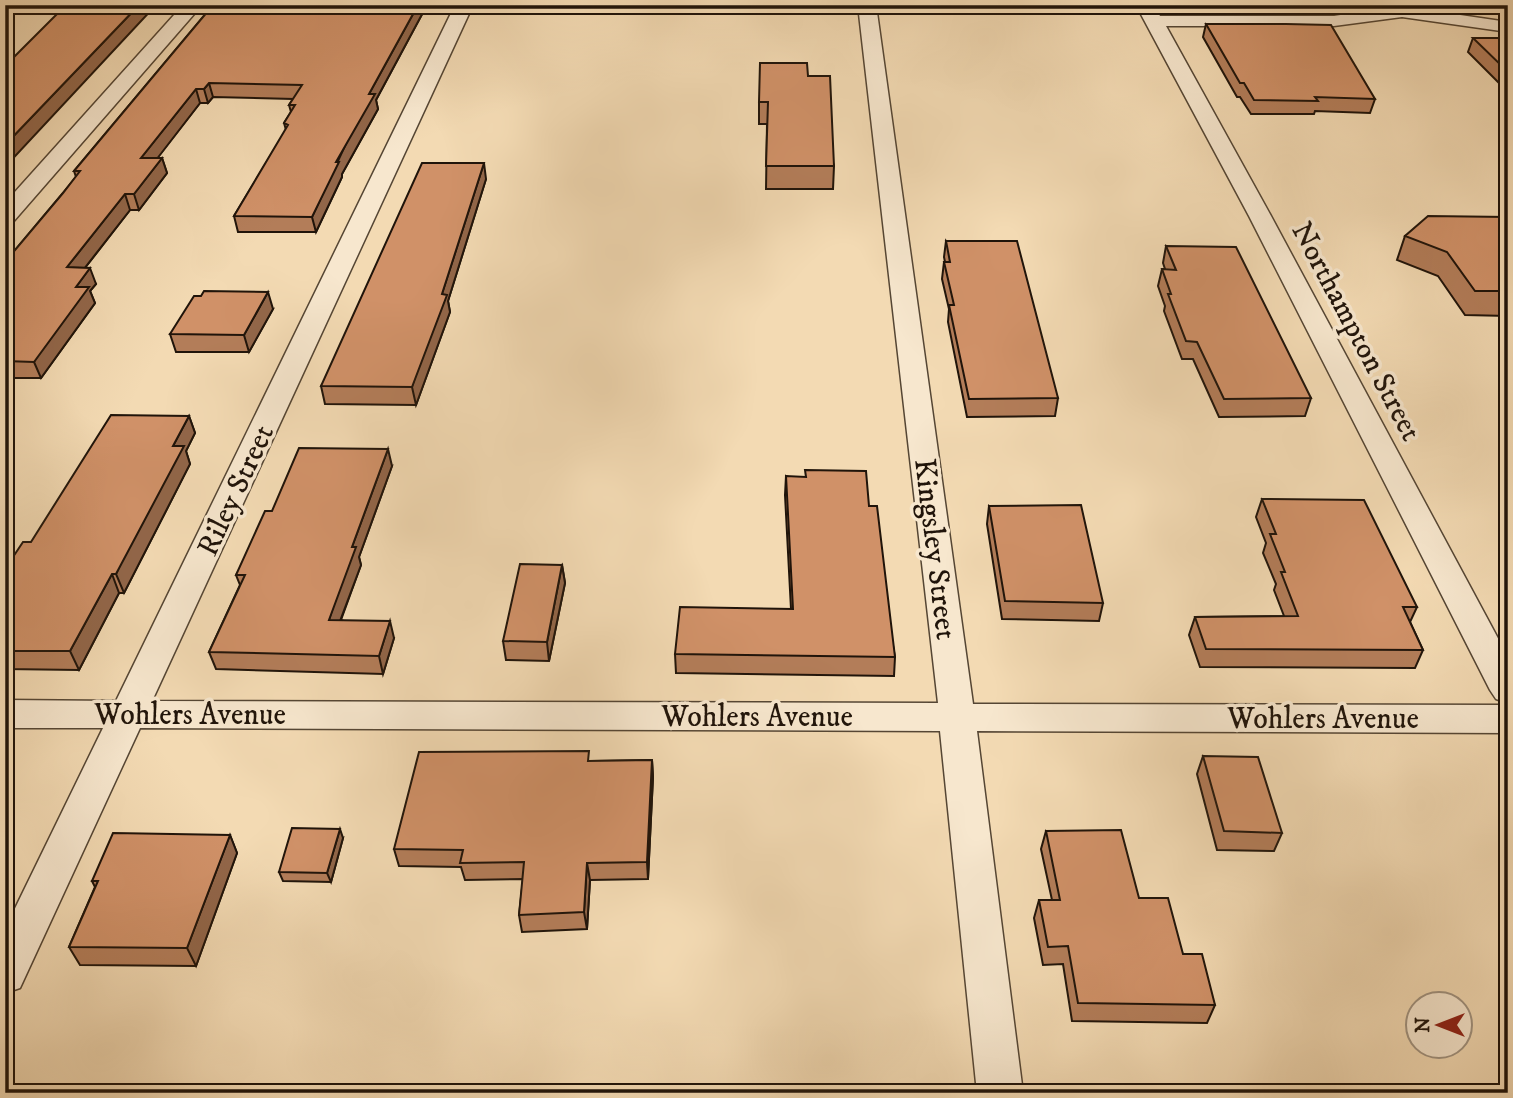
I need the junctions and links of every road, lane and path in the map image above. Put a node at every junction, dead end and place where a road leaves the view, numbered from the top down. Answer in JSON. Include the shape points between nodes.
{"nodes":[{"id":1,"x":193,"y":5,"type":"edge"},
{"id":2,"x":464,"y":5,"type":"edge"},
{"id":3,"x":867,"y":5,"type":"edge"},
{"id":4,"x":1351,"y":5,"type":"edge"},
{"id":5,"x":1488,"y":5,"type":"edge"},
{"id":6,"x":1508,"y":8,"type":"edge"},
{"id":7,"x":1402,"y":12,"type":"junction"},
{"id":8,"x":1150,"y":13,"type":"edge"},
{"id":9,"x":1508,"y":27,"type":"edge"},
{"id":10,"x":5,"y":217,"type":"edge"},
{"id":11,"x":1508,"y":690,"type":"edge"},
{"id":12,"x":5,"y":713,"type":"edge"},
{"id":13,"x":129,"y":714,"type":"junction"},
{"id":14,"x":957,"y":717,"type":"junction"},
{"id":15,"x":1508,"y":719,"type":"edge"},
{"id":16,"x":5,"y":974,"type":"edge"},
{"id":17,"x":1000,"y":1093,"type":"edge"}],
"edges":[{"from":1,"to":10,"type":"street"},
{"from":2,"to":13,"type":"street","name":"Riley Street"},
{"from":3,"to":14,"type":"street","name":"Kingsley Street"},
{"from":4,"to":7,"type":"street"},
{"from":5,"to":6,"type":"highway"},
{"from":7,"to":8,"type":"street","via":[[1334,21]]},
{"from":7,"to":9,"type":"street"},
{"from":8,"to":11,"type":"street","name":"Northampton Street"},
{"from":12,"to":13,"type":"street","name":"Wohlers Avenue"},
{"from":13,"to":14,"type":"street","name":"Wohlers Avenue"},
{"from":13,"to":16,"type":"street","name":"Riley Street"},
{"from":14,"to":15,"type":"street","name":"Wohlers Avenue"},
{"from":14,"to":17,"type":"street","name":"Kingsley Street"}]}
